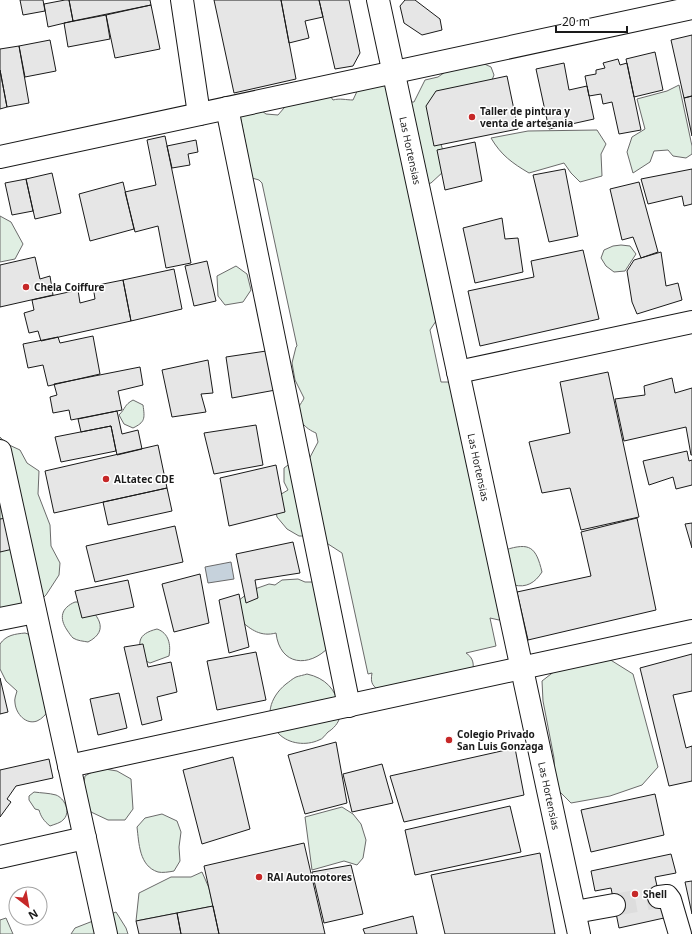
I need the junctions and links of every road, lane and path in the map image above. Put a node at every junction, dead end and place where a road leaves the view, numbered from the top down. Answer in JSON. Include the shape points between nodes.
{"nodes":[{"id":1,"x":182,"y":0,"type":"edge"},
{"id":2,"x":378,"y":0,"type":"edge"},
{"id":3,"x":690,"y":6,"type":"edge"},
{"id":4,"x":393,"y":72,"type":"junction"},
{"id":5,"x":227,"y":108,"type":"junction"},
{"id":6,"x":199,"y":114,"type":"junction"},
{"id":7,"x":0,"y":157,"type":"edge"},
{"id":8,"x":692,"y":322,"type":"edge"},
{"id":9,"x":458,"y":372,"type":"junction"},
{"id":10,"x":0,"y":451,"type":"edge"},
{"id":11,"x":35,"y":612,"type":"junction"},
{"id":12,"x":0,"y":619,"type":"edge"},
{"id":13,"x":692,"y":632,"type":"edge"},
{"id":14,"x":522,"y":669,"type":"junction"},
{"id":15,"x":349,"y":706,"type":"junction"},
{"id":16,"x":69,"y":766,"type":"junction"},
{"id":17,"x":85,"y":838,"type":"junction"},
{"id":18,"x":0,"y":857,"type":"edge"},
{"id":19,"x":660,"y":897,"type":"dead end"},
{"id":20,"x":614,"y":906,"type":"tunnel mouth"},
{"id":21,"x":575,"y":912,"type":"junction"},
{"id":22,"x":106,"y":934,"type":"edge"},
{"id":23,"x":579,"y":934,"type":"edge"},
{"id":24,"x":680,"y":934,"type":"edge"}],
"edges":[{"from":1,"to":6,"type":"street"},
{"from":2,"to":4,"type":"street","name":"Las Hortensias"},
{"from":3,"to":4,"type":"street"},
{"from":4,"to":5,"type":"street"},
{"from":4,"to":9,"type":"street","name":"Las Hortensias"},
{"from":5,"to":6,"type":"street"},
{"from":5,"to":15,"type":"street"},
{"from":6,"to":7,"type":"street"},
{"from":8,"to":9,"type":"street"},
{"from":9,"to":14,"type":"street","name":"Las Hortensias"},
{"from":10,"to":11,"type":"street"},
{"from":11,"to":12,"type":"street"},
{"from":11,"to":16,"type":"street"},
{"from":13,"to":14,"type":"street"},
{"from":14,"to":15,"type":"street"},
{"from":14,"to":21,"type":"street","name":"Las Hortensias"},
{"from":15,"to":16,"type":"street"},
{"from":16,"to":17,"type":"street"},
{"from":17,"to":18,"type":"street"},
{"from":17,"to":22,"type":"street"},
{"from":19,"to":24,"type":"street","via":[[667,896],[670,900]]},
{"from":20,"to":21,"type":"street"},
{"from":21,"to":23,"type":"street","name":"Las Hortensias"}]}
